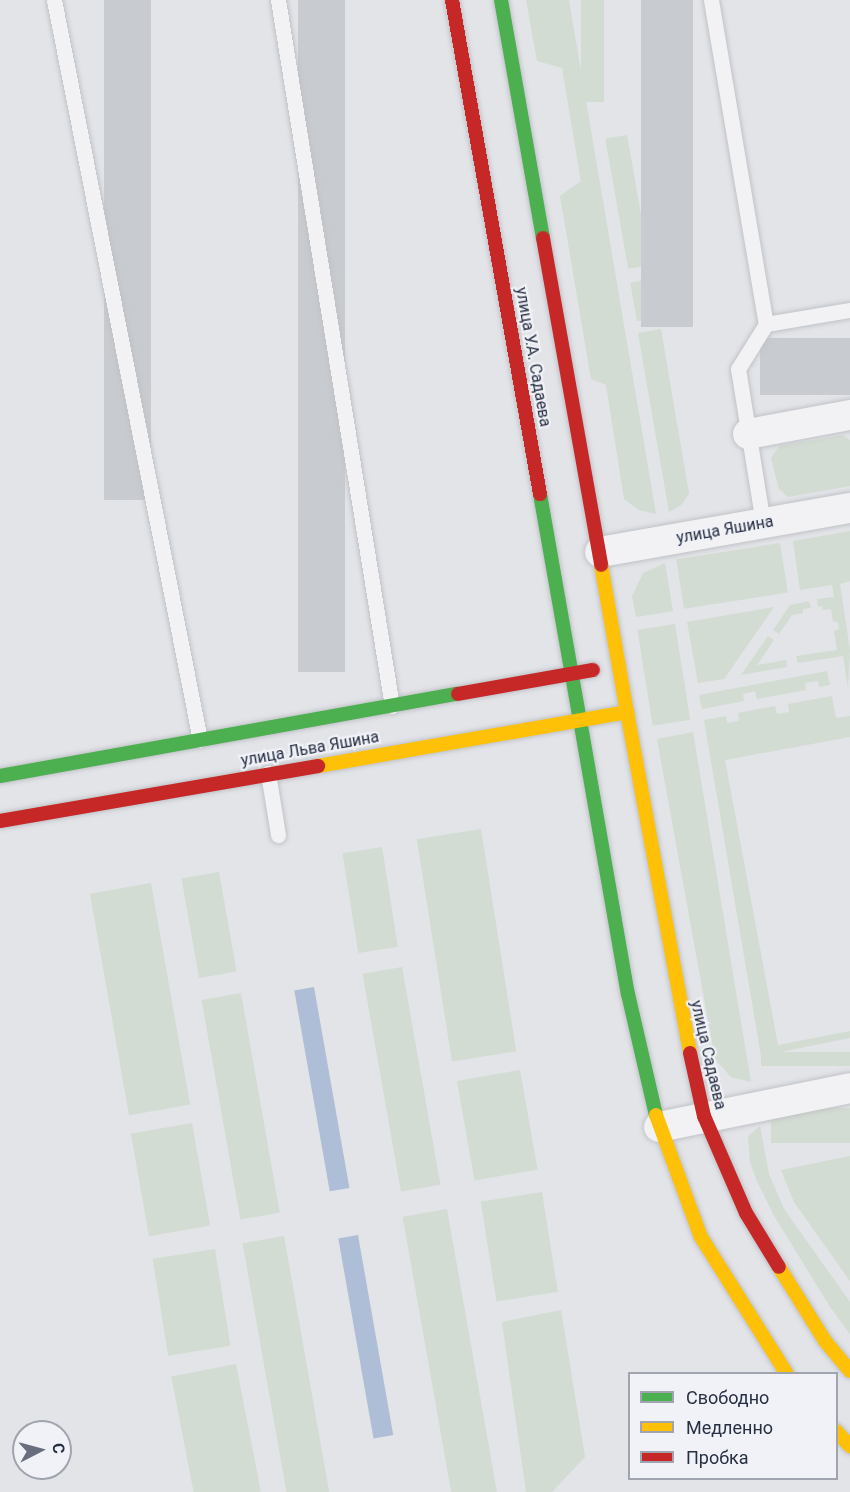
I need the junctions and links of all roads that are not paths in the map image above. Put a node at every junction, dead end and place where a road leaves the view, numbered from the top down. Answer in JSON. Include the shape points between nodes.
{"nodes":[{"id":1,"x":54,"y":0,"type":"edge"},
{"id":2,"x":278,"y":0,"type":"edge"},
{"id":3,"x":452,"y":0,"type":"edge"},
{"id":4,"x":501,"y":0,"type":"edge"},
{"id":5,"x":711,"y":0,"type":"edge"},
{"id":6,"x":850,"y":310,"type":"edge"},
{"id":7,"x":766,"y":324,"type":"junction"},
{"id":8,"x":850,"y":415,"type":"edge"},
{"id":9,"x":748,"y":434,"type":"junction"},
{"id":10,"x":850,"y":508,"type":"edge"},
{"id":11,"x":763,"y":523,"type":"junction"},
{"id":12,"x":600,"y":552,"type":"junction"},
{"id":13,"x":619,"y":665,"type":"junction"},
{"id":14,"x":573,"y":674,"type":"junction"},
{"id":15,"x":392,"y":706,"type":"junction"},
{"id":16,"x":627,"y":712,"type":"junction"},
{"id":17,"x":580,"y":720,"type":"junction"},
{"id":18,"x":200,"y":740,"type":"junction"},
{"id":19,"x":268,"y":773,"type":"junction"},
{"id":20,"x":0,"y":776,"type":"edge"},
{"id":21,"x":0,"y":821,"type":"edge"},
{"id":22,"x":278,"y":834,"type":"dead end"},
{"id":23,"x":850,"y":1088,"type":"edge"},
{"id":24,"x":704,"y":1116,"type":"junction"},
{"id":25,"x":659,"y":1127,"type":"junction"},
{"id":26,"x":850,"y":1371,"type":"edge"},
{"id":27,"x":787,"y":1372,"type":"edge"},
{"id":28,"x":838,"y":1432,"type":"edge"},
{"id":29,"x":850,"y":1446,"type":"edge"}],
"edges":[{"from":1,"to":18,"type":"lane"},
{"from":2,"to":15,"type":"lane"},
{"from":3,"to":14,"type":"main road","name":"улица У.А. Садаева"},
{"from":4,"to":12,"type":"main road","name":"улица У.А. Садаева"},
{"from":5,"to":7,"type":"lane"},
{"from":6,"to":7,"type":"lane"},
{"from":7,"to":9,"type":"lane","via":[[738,369]]},
{"from":8,"to":9,"type":"street"},
{"from":9,"to":11,"type":"lane"},
{"from":10,"to":11,"type":"street","name":"улица Яшина"},
{"from":11,"to":12,"type":"street","name":"улица Яшина"},
{"from":12,"to":13,"type":"main road","name":"улица У.А. Садаева"},
{"from":13,"to":14,"type":"main road","name":"улица Льва Яшина"},
{"from":13,"to":16,"type":"main road","name":"улица У.А. Садаева"},
{"from":14,"to":15,"type":"main road","name":"улица Льва Яшина"},
{"from":14,"to":17,"type":"main road","name":"улица У.А. Садаева"},
{"from":15,"to":18,"type":"main road","name":"улица Льва Яшина"},
{"from":16,"to":17,"type":"main road","name":"улица Льва Яшина"},
{"from":16,"to":24,"type":"main road","name":"улица Садаева","via":[[676,987]]},
{"from":17,"to":19,"type":"main road","name":"улица Льва Яшина"},
{"from":17,"to":25,"type":"main road","via":[[628,994]]},
{"from":18,"to":20,"type":"main road","name":"улица Льва Яшина"},
{"from":19,"to":21,"type":"main road","name":"улица Льва Яшина"},
{"from":19,"to":22,"type":"lane"},
{"from":23,"to":24,"type":"street"},
{"from":24,"to":25,"type":"street"},
{"from":24,"to":26,"type":"main road","name":"улица Садаева","via":[[746,1213],[825,1341]]},
{"from":25,"to":27,"type":"main road","via":[[701,1237]]},
{"from":28,"to":29,"type":"main road"}]}
